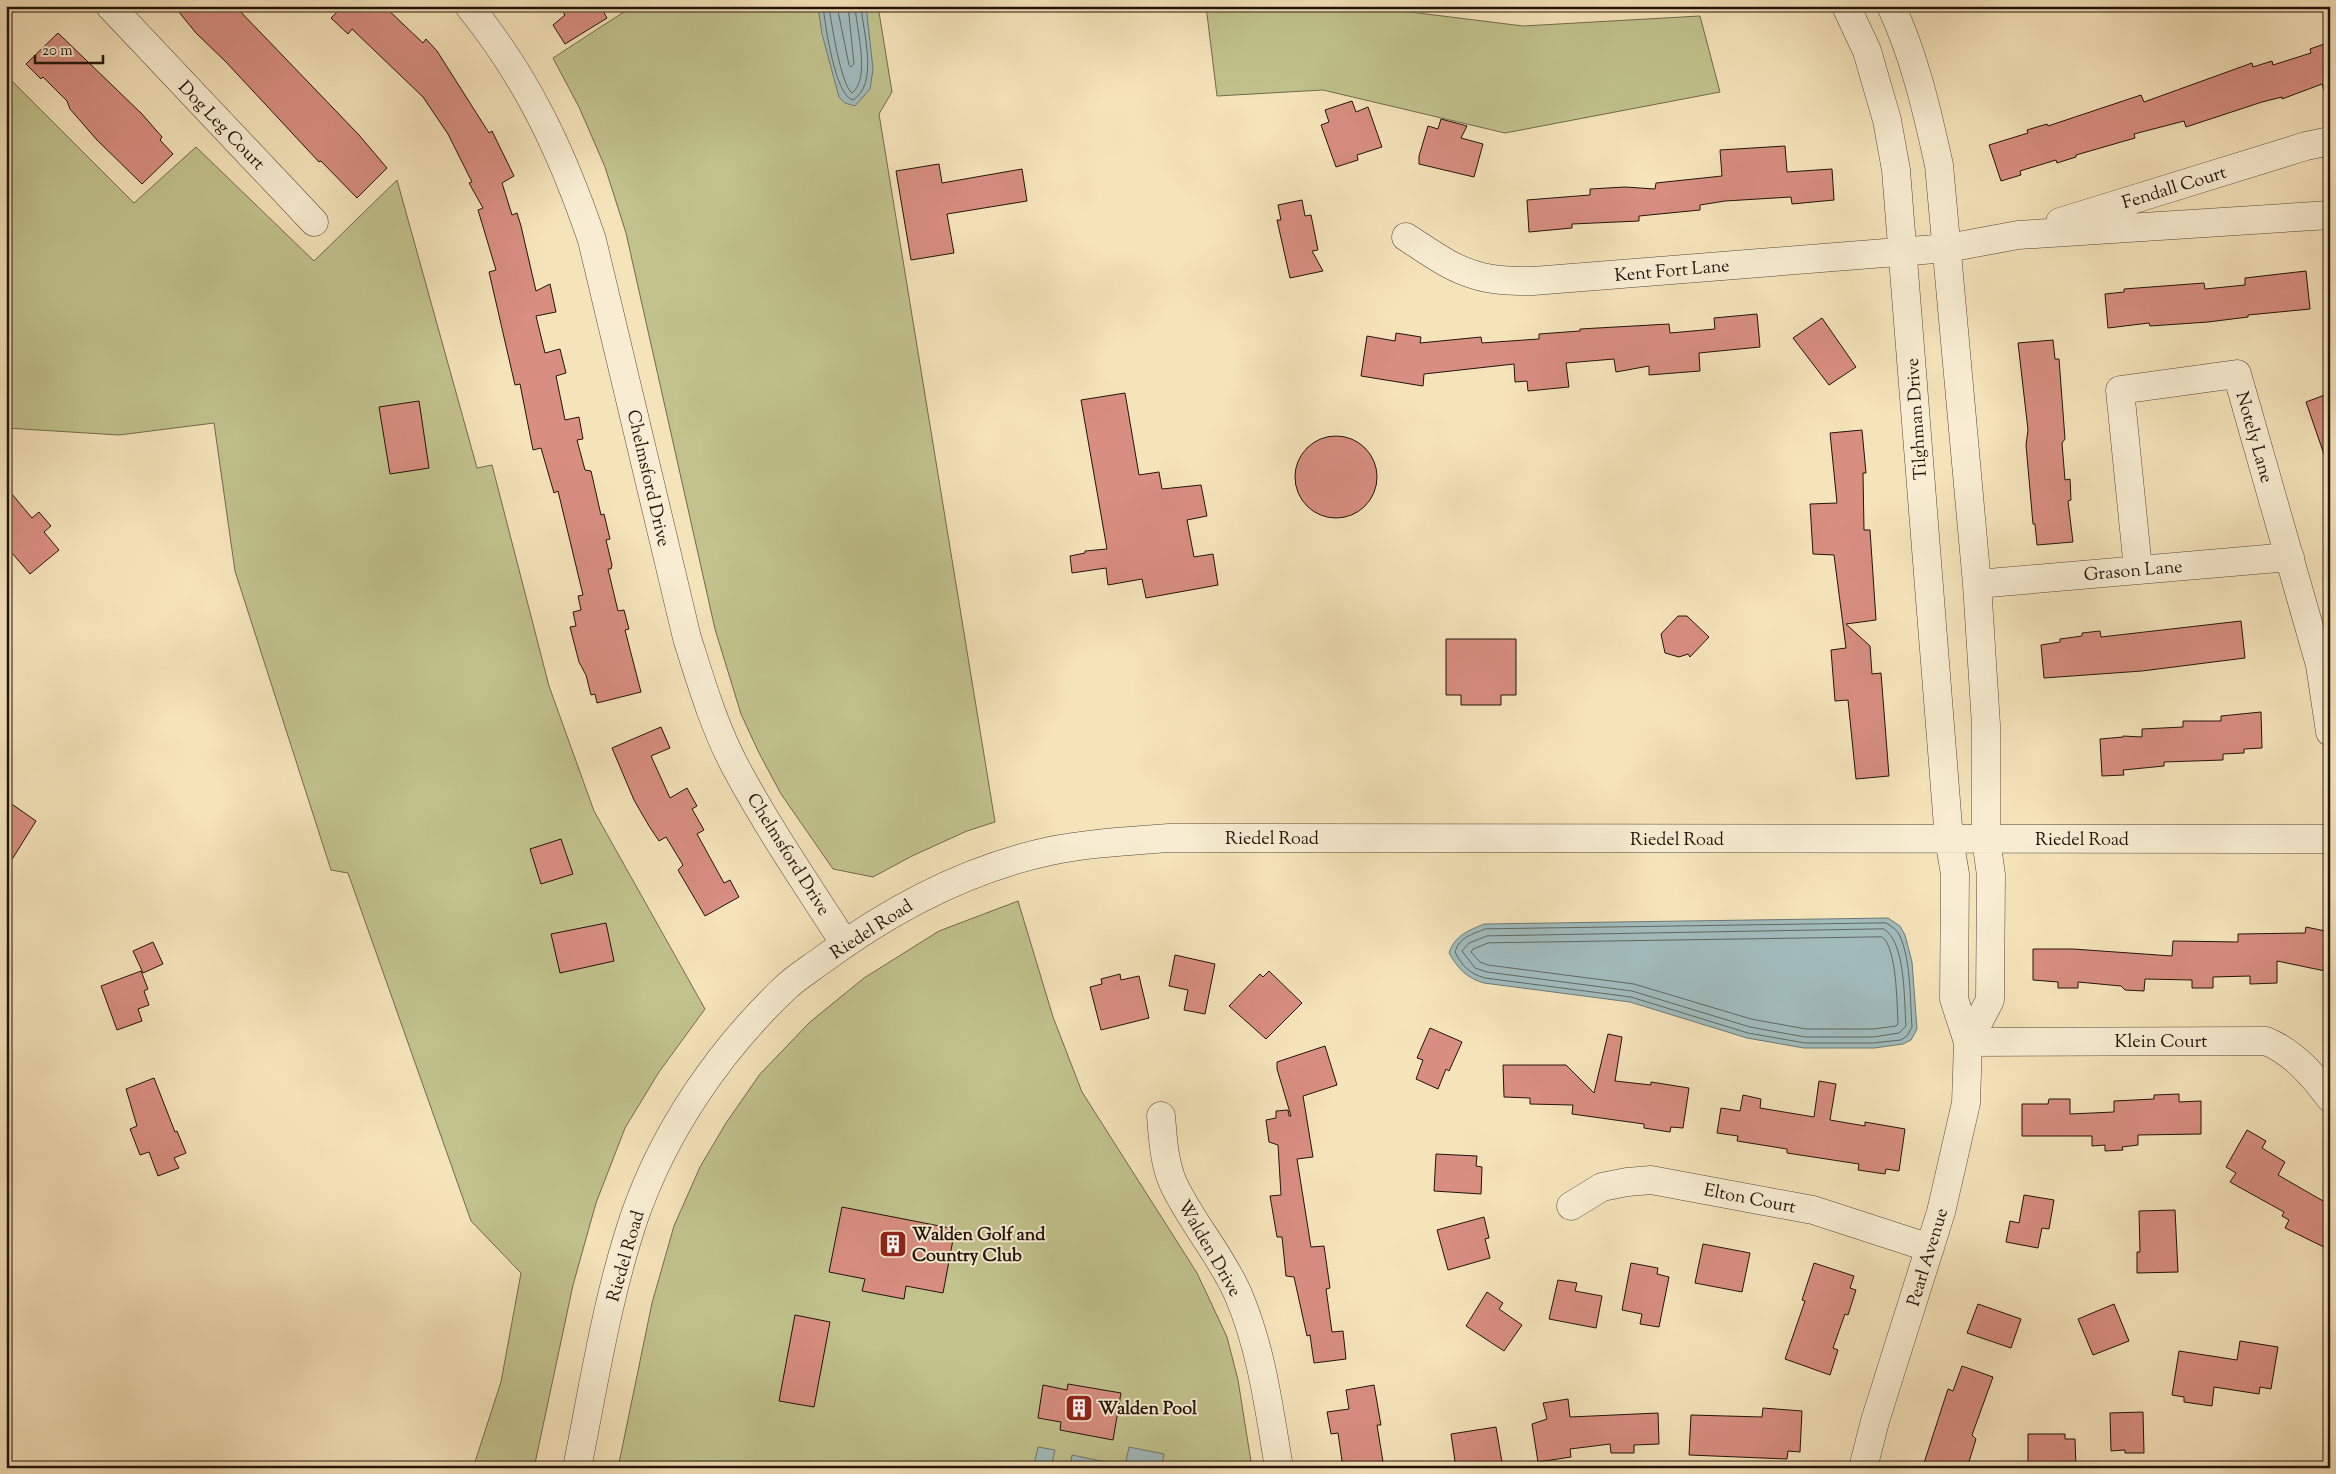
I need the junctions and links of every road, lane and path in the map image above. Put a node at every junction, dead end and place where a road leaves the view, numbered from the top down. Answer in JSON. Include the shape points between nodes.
{"nodes":[{"id":1,"x":110,"y":6,"type":"edge"},
{"id":2,"x":469,"y":6,"type":"edge"},
{"id":3,"x":1846,"y":6,"type":"edge"},
{"id":4,"x":1891,"y":6,"type":"edge"},
{"id":5,"x":2330,"y":141,"type":"edge"},
{"id":6,"x":2330,"y":215,"type":"edge"},
{"id":7,"x":314,"y":222,"type":"dead end"},
{"id":8,"x":2018,"y":235,"type":"junction"},
{"id":9,"x":1406,"y":237,"type":"dead end"},
{"id":10,"x":1948,"y":248,"type":"junction"},
{"id":11,"x":1902,"y":251,"type":"junction"},
{"id":12,"x":2290,"y":557,"type":"junction"},
{"id":13,"x":2138,"y":570,"type":"junction"},
{"id":14,"x":1977,"y":584,"type":"junction"},
{"id":15,"x":2330,"y":732,"type":"edge"},
{"id":16,"x":1949,"y":839,"type":"junction"},
{"id":17,"x":1986,"y":839,"type":"junction"},
{"id":18,"x":2330,"y":839,"type":"edge"},
{"id":19,"x":844,"y":944,"type":"junction"},
{"id":20,"x":1968,"y":1042,"type":"junction"},
{"id":21,"x":2330,"y":1098,"type":"edge"},
{"id":22,"x":1161,"y":1116,"type":"dead end"},
{"id":23,"x":1571,"y":1206,"type":"dead end"},
{"id":24,"x":1930,"y":1248,"type":"junction"},
{"id":25,"x":578,"y":1468,"type":"edge"},
{"id":26,"x":1279,"y":1468,"type":"edge"},
{"id":27,"x":1863,"y":1468,"type":"edge"}],
"edges":[{"from":1,"to":7,"type":"street","name":"Dog Leg Court"},
{"from":2,"to":19,"type":"street","name":"Chelmsford Drive","via":[[494,36],[522,81],[548,128],[575,189],[592,240],[687,638],[703,690],[735,766]]},
{"from":3,"to":11,"type":"street","name":"Tilghman Drive","via":[[1867,51],[1887,120],[1896,170]]},
{"from":4,"to":10,"type":"street","via":[[1905,36],[1927,110],[1939,165]]},
{"from":5,"to":8,"type":"street","name":"Fendall Court"},
{"from":6,"to":8,"type":"street","name":"Fendall Court"},
{"from":8,"to":10,"type":"street","name":"Fendall Court"},
{"from":9,"to":11,"type":"street","name":"Kent Fort Lane","via":[[1475,276],[1533,281]]},
{"from":10,"to":11,"type":"street","name":"Kent Fort Lane"},
{"from":10,"to":14,"type":"street"},
{"from":11,"to":16,"type":"street","name":"Tilghman Drive"},
{"from":12,"to":13,"type":"street","name":"Grason Lane"},
{"from":12,"to":13,"type":"street","name":"Notely Lane","via":[[2237,374],[2120,390]]},
{"from":12,"to":15,"type":"street","name":"Notely Lane","via":[[2320,665]]},
{"from":13,"to":14,"type":"street","name":"Grason Lane"},
{"from":14,"to":17,"type":"street","via":[[1986,724]]},
{"from":16,"to":17,"type":"street","name":"Riedel Road"},
{"from":16,"to":19,"type":"street","name":"Riedel Road","via":[[1169,838],[1104,842],[992,867],[928,892]]},
{"from":16,"to":20,"type":"street","name":"Pearl Avenue","via":[[1955,874],[1954,999]]},
{"from":17,"to":18,"type":"street","name":"Riedel Road"},
{"from":17,"to":20,"type":"street","name":"Pearl Avenue","via":[[1991,875],[1990,1000]]},
{"from":19,"to":25,"type":"street","name":"Riedel Road","via":[[785,988],[731,1046],[693,1099],[663,1149],[636,1215],[611,1302]]},
{"from":20,"to":21,"type":"street","name":"Klein Court","via":[[2266,1041],[2283,1048],[2298,1061]]},
{"from":20,"to":24,"type":"street","name":"Pearl Avenue","via":[[1966,1103]]},
{"from":22,"to":26,"type":"street","name":"Walden Drive","via":[[1164,1151],[1173,1182],[1238,1293],[1251,1328],[1264,1374]]},
{"from":23,"to":24,"type":"street","name":"Elton Court","via":[[1602,1187],[1651,1180],[1814,1210]]},
{"from":24,"to":27,"type":"street","name":"Pearl Avenue","via":[[1875,1420]]}]}
